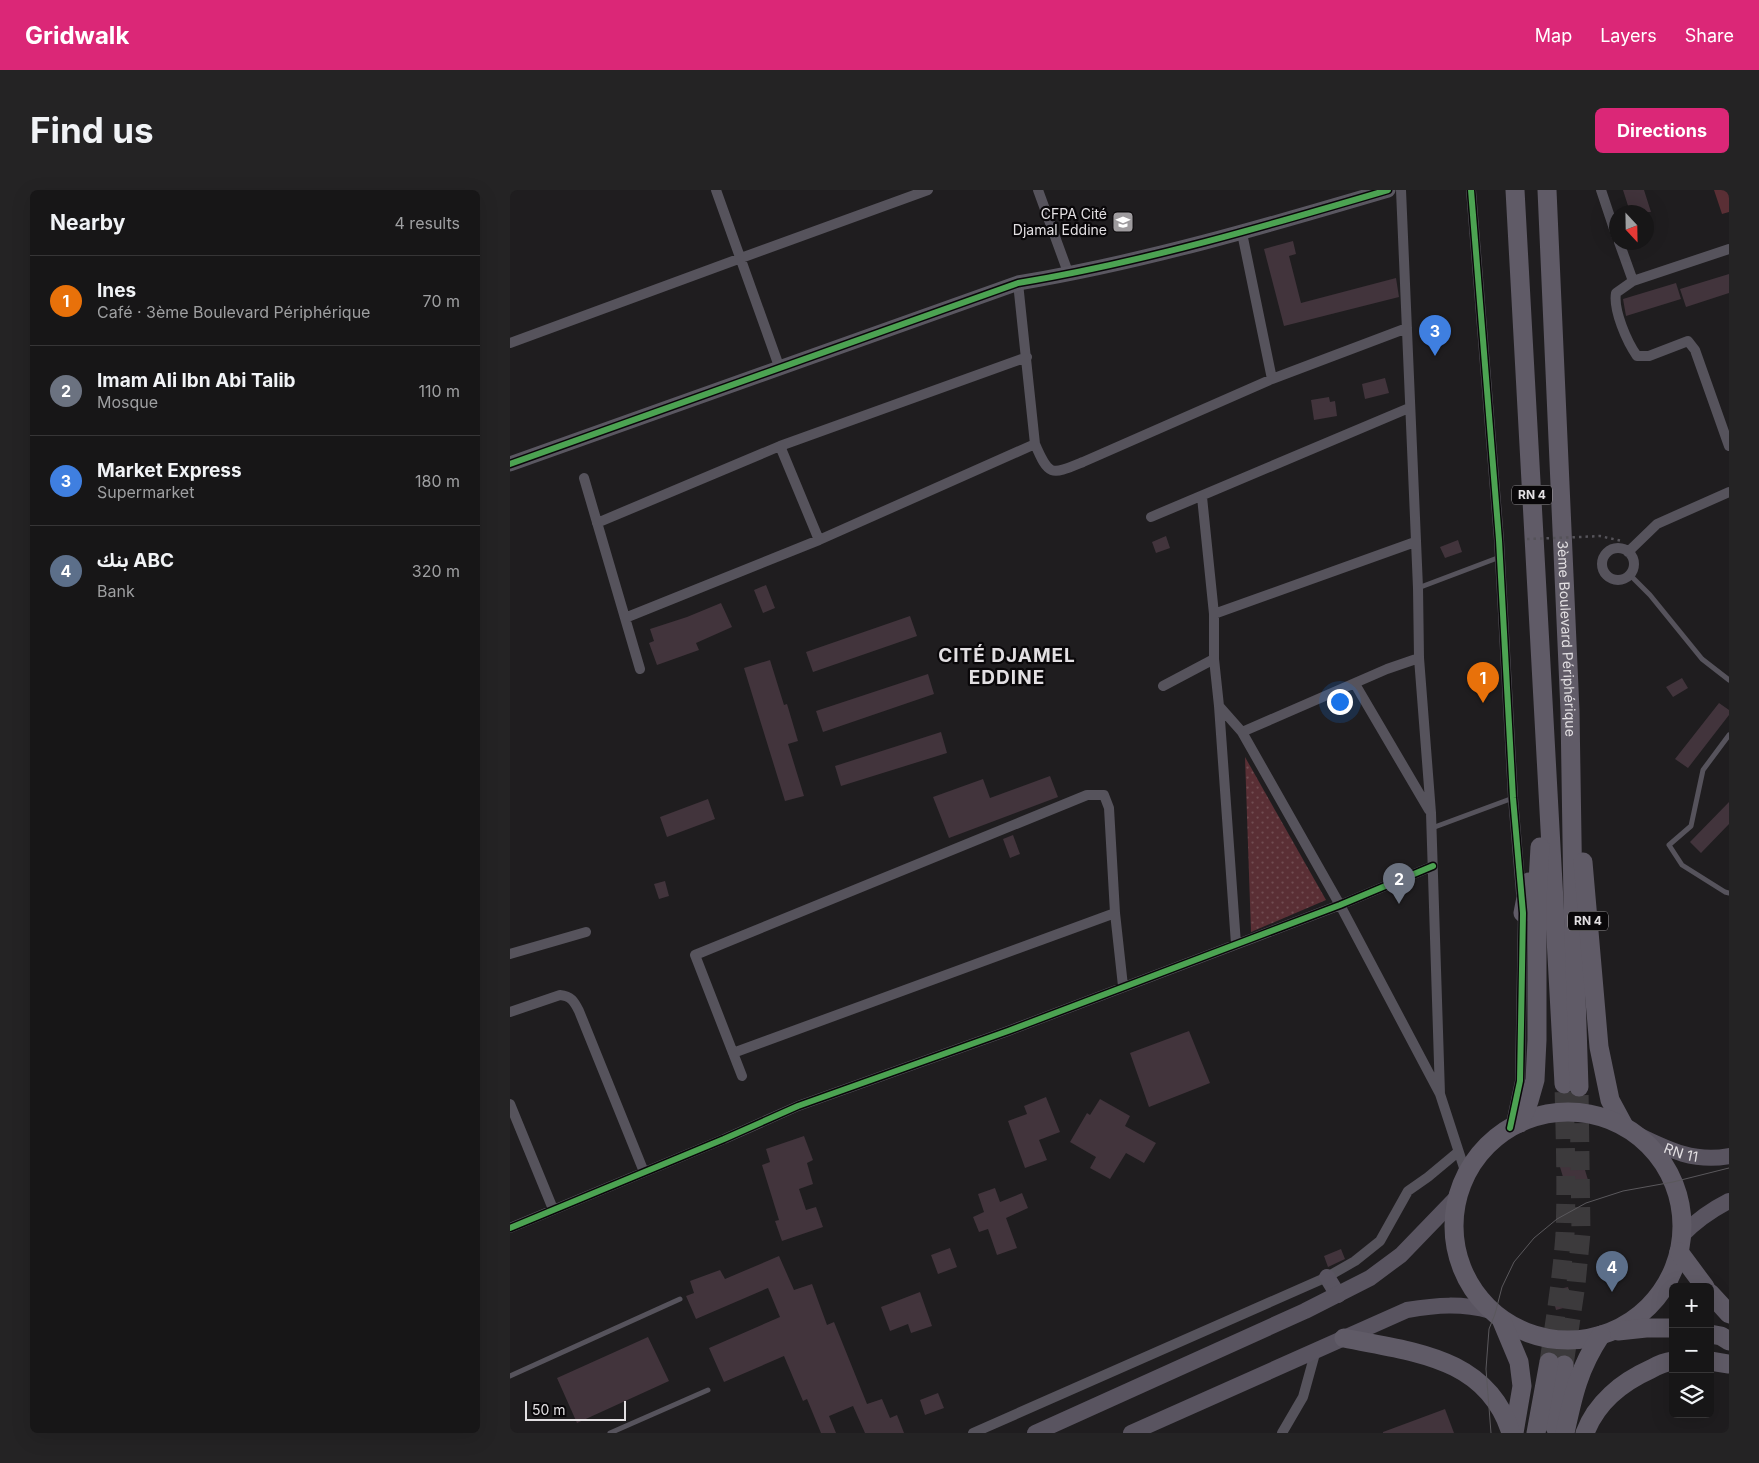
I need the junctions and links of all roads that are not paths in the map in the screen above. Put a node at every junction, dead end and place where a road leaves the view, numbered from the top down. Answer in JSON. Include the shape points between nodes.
{"nodes":[{"id":1,"x":716,"y":190,"type":"edge"},
{"id":2,"x":928,"y":190,"type":"edge"},
{"id":3,"x":1038,"y":190,"type":"edge"},
{"id":4,"x":1388,"y":190,"type":"edge"},
{"id":5,"x":1401,"y":190,"type":"edge"},
{"id":6,"x":1471,"y":190,"type":"edge"},
{"id":7,"x":1515,"y":190,"type":"edge"},
{"id":8,"x":1547,"y":190,"type":"edge"},
{"id":9,"x":1601,"y":190,"type":"edge"},
{"id":10,"x":1609,"y":214,"type":"edge"},
{"id":11,"x":1242,"y":233,"type":"junction"},
{"id":12,"x":1729,"y":249,"type":"edge"},
{"id":13,"x":1622,"y":250,"type":"edge"},
{"id":14,"x":740,"y":258,"type":"junction"},
{"id":15,"x":1069,"y":275,"type":"junction"},
{"id":16,"x":1632,"y":281,"type":"junction"},
{"id":17,"x":1018,"y":283,"type":"junction"},
{"id":18,"x":1407,"y":328,"type":"junction"},
{"id":19,"x":510,"y":343,"type":"edge"},
{"id":20,"x":1027,"y":357,"type":"junction"},
{"id":21,"x":780,"y":369,"type":"junction"},
{"id":22,"x":1272,"y":379,"type":"junction"},
{"id":23,"x":1409,"y":408,"type":"junction"},
{"id":24,"x":1035,"y":444,"type":"junction"},
{"id":25,"x":780,"y":446,"type":"junction"},
{"id":26,"x":1729,"y":446,"type":"edge"},
{"id":27,"x":510,"y":464,"type":"edge"},
{"id":28,"x":584,"y":478,"type":"dead end"},
{"id":29,"x":1729,"y":492,"type":"edge"},
{"id":30,"x":1202,"y":497,"type":"junction"},
{"id":31,"x":1151,"y":518,"type":"dead end"},
{"id":32,"x":597,"y":523,"type":"junction"},
{"id":33,"x":819,"y":540,"type":"junction"},
{"id":34,"x":1415,"y":542,"type":"junction"},
{"id":35,"x":1628,"y":552,"type":"junction"},
{"id":36,"x":1500,"y":557,"type":"junction"},
{"id":37,"x":1630,"y":575,"type":"junction"},
{"id":38,"x":1418,"y":588,"type":"junction"},
{"id":39,"x":1214,"y":614,"type":"junction"},
{"id":40,"x":624,"y":618,"type":"junction"},
{"id":41,"x":1419,"y":658,"type":"junction"},
{"id":42,"x":1214,"y":659,"type":"junction"},
{"id":43,"x":640,"y":669,"type":"dead end"},
{"id":44,"x":1729,"y":680,"type":"edge"},
{"id":45,"x":1355,"y":684,"type":"junction"},
{"id":46,"x":1163,"y":686,"type":"dead end"},
{"id":47,"x":1219,"y":706,"type":"junction"},
{"id":48,"x":1570,"y":711,"type":"junction"},
{"id":49,"x":1242,"y":732,"type":"junction"},
{"id":50,"x":1729,"y":735,"type":"edge"},
{"id":51,"x":1513,"y":798,"type":"junction"},
{"id":52,"x":1548,"y":799,"type":"junction"},
{"id":53,"x":1431,"y":813,"type":"junction"},
{"id":54,"x":1431,"y":828,"type":"junction"},
{"id":55,"x":1540,"y":845,"type":"junction"},
{"id":56,"x":1433,"y":866,"type":"junction"},
{"id":57,"x":1729,"y":893,"type":"edge"},
{"id":58,"x":1340,"y":905,"type":"junction"},
{"id":59,"x":1116,"y":913,"type":"junction"},
{"id":60,"x":1523,"y":913,"type":"junction"},
{"id":61,"x":586,"y":932,"type":"dead end"},
{"id":62,"x":1236,"y":944,"type":"junction"},
{"id":63,"x":510,"y":954,"type":"edge"},
{"id":64,"x":1123,"y":986,"type":"junction"},
{"id":65,"x":510,"y":1012,"type":"edge"},
{"id":66,"x":733,"y":1053,"type":"junction"},
{"id":67,"x":742,"y":1076,"type":"dead end"},
{"id":68,"x":1440,"y":1094,"type":"junction"},
{"id":69,"x":510,"y":1104,"type":"edge"},
{"id":70,"x":1515,"y":1126,"type":"junction"},
{"id":71,"x":1630,"y":1130,"type":"junction"},
{"id":72,"x":1458,"y":1152,"type":"junction"},
{"id":73,"x":1729,"y":1156,"type":"edge"},
{"id":74,"x":644,"y":1172,"type":"junction"},
{"id":75,"x":1466,"y":1174,"type":"junction"},
{"id":76,"x":1457,"y":1196,"type":"junction"},
{"id":77,"x":1729,"y":1201,"type":"edge"},
{"id":78,"x":553,"y":1209,"type":"junction"},
{"id":79,"x":510,"y":1228,"type":"edge"},
{"id":80,"x":1680,"y":1244,"type":"junction"},
{"id":81,"x":1327,"y":1277,"type":"junction"},
{"id":82,"x":1703,"y":1283,"type":"edge"},
{"id":83,"x":1338,"y":1295,"type":"junction"},
{"id":84,"x":1714,"y":1298,"type":"edge"},
{"id":85,"x":680,"y":1299,"type":"dead end"},
{"id":86,"x":1727,"y":1310,"type":"edge"},
{"id":87,"x":1496,"y":1315,"type":"junction"},
{"id":88,"x":1669,"y":1328,"type":"edge"},
{"id":89,"x":1606,"y":1333,"type":"junction"},
{"id":90,"x":1714,"y":1335,"type":"edge"},
{"id":91,"x":1344,"y":1338,"type":"junction"},
{"id":92,"x":1729,"y":1341,"type":"edge"},
{"id":93,"x":1316,"y":1350,"type":"junction"},
{"id":94,"x":1714,"y":1361,"type":"edge"},
{"id":95,"x":1669,"y":1362,"type":"edge"},
{"id":96,"x":1729,"y":1364,"type":"edge"},
{"id":97,"x":510,"y":1376,"type":"edge"},
{"id":98,"x":708,"y":1390,"type":"dead end"},
{"id":99,"x":610,"y":1433,"type":"edge"},
{"id":100,"x":972,"y":1433,"type":"edge"},
{"id":101,"x":1035,"y":1433,"type":"edge"},
{"id":102,"x":1131,"y":1433,"type":"edge"},
{"id":103,"x":1282,"y":1433,"type":"edge"},
{"id":104,"x":1513,"y":1433,"type":"edge"},
{"id":105,"x":1536,"y":1433,"type":"edge"},
{"id":106,"x":1554,"y":1433,"type":"edge"},
{"id":107,"x":1565,"y":1433,"type":"edge"},
{"id":108,"x":1585,"y":1433,"type":"edge"}],
"edges":[{"from":1,"to":14,"type":"street"},
{"from":2,"to":14,"type":"street"},
{"from":3,"to":15,"type":"street"},
{"from":4,"to":11,"type":"street"},
{"from":5,"to":18,"type":"street"},
{"from":6,"to":36,"type":"street"},
{"from":7,"to":52,"type":"highway","name":"3ème Boulevard Périphérique","number":"RN 4"},
{"from":8,"to":48,"type":"highway","name":"3ème Boulevard Périphérique","number":"RN 4"},
{"from":9,"to":10,"type":"street"},
{"from":11,"to":15,"type":"street"},
{"from":11,"to":22,"type":"street"},
{"from":12,"to":16,"type":"street"},
{"from":13,"to":16,"type":"street"},
{"from":14,"to":19,"type":"street"},
{"from":14,"to":21,"type":"street"},
{"from":15,"to":17,"type":"street"},
{"from":16,"to":26,"type":"street","via":[[1616,293],[1614,302],[1630,346],[1637,356],[1649,356],[1688,341],[1695,350]]},
{"from":17,"to":20,"type":"street"},
{"from":17,"to":21,"type":"street"},
{"from":18,"to":22,"type":"street"},
{"from":18,"to":23,"type":"street"},
{"from":20,"to":24,"type":"street"},
{"from":20,"to":25,"type":"street"},
{"from":21,"to":27,"type":"street"},
{"from":22,"to":24,"type":"street","via":[[1059,471],[1046,467]]},
{"from":23,"to":30,"type":"street"},
{"from":23,"to":34,"type":"street"},
{"from":24,"to":33,"type":"street"},
{"from":25,"to":32,"type":"street"},
{"from":25,"to":33,"type":"street"},
{"from":28,"to":32,"type":"street"},
{"from":29,"to":35,"type":"street","via":[[1656,524]]},
{"from":30,"to":31,"type":"street"},
{"from":30,"to":39,"type":"street"},
{"from":32,"to":40,"type":"street"},
{"from":33,"to":40,"type":"street"},
{"from":34,"to":38,"type":"street"},
{"from":34,"to":39,"type":"street"},
{"from":35,"to":37,"type":"street","via":[[1634,562]]},
{"from":35,"to":37,"type":"street","via":[[1613,549],[1604,556],[1602,564],[1605,574],[1614,580]]},
{"from":36,"to":38,"type":"lane"},
{"from":36,"to":51,"type":"street"},
{"from":37,"to":44,"type":"lane","via":[[1650,594],[1702,659]]},
{"from":38,"to":41,"type":"street"},
{"from":39,"to":42,"type":"street"},
{"from":40,"to":43,"type":"street"},
{"from":41,"to":45,"type":"street"},
{"from":41,"to":53,"type":"street"},
{"from":42,"to":46,"type":"street"},
{"from":42,"to":47,"type":"street"},
{"from":45,"to":49,"type":"street"},
{"from":45,"to":53,"type":"street"},
{"from":47,"to":49,"type":"street"},
{"from":47,"to":62,"type":"street"},
{"from":48,"to":52,"type":"highway","name":"3ème Boulevard Périphérique","number":"RN 4","via":[[1572,1086]]},
{"from":48,"to":71,"type":"highway","number":"RN 4","via":[[1599,1047],[1610,1100]]},
{"from":49,"to":58,"type":"street"},
{"from":50,"to":57,"type":"lane","via":[[1703,770],[1690,826],[1669,845],[1682,865]]},
{"from":51,"to":54,"type":"lane"},
{"from":51,"to":60,"type":"street"},
{"from":52,"to":55,"type":"highway","number":"RN 4"},
{"from":53,"to":54,"type":"street"},
{"from":54,"to":56,"type":"street"},
{"from":55,"to":60,"type":"highway"},
{"from":55,"to":70,"type":"highway","number":"RN 4","via":[[1536,1080],[1530,1102]]},
{"from":56,"to":58,"type":"street"},
{"from":56,"to":68,"type":"street"},
{"from":58,"to":62,"type":"street"},
{"from":58,"to":68,"type":"street"},
{"from":59,"to":64,"type":"street"},
{"from":59,"to":66,"type":"street"},
{"from":59,"to":66,"type":"street","via":[[1109,808],[1104,795],[1087,795],[695,955]]},
{"from":60,"to":70,"type":"street","via":[[1520,1081]]},
{"from":61,"to":63,"type":"street"},
{"from":62,"to":64,"type":"street"},
{"from":64,"to":74,"type":"street","via":[[798,1106]]},
{"from":65,"to":74,"type":"street","via":[[560,995],[574,1001]]},
{"from":66,"to":67,"type":"street"},
{"from":68,"to":72,"type":"street"},
{"from":69,"to":78,"type":"street"},
{"from":70,"to":71,"type":"highway","via":[[1540,1115],[1561,1112],[1597,1116]]},
{"from":70,"to":75,"type":"highway","via":[[1498,1135]]},
{"from":71,"to":73,"type":"main road","name":"RN 11","via":[[1674,1152],[1699,1158]]},
{"from":71,"to":80,"type":"highway","via":[[1652,1149],[1673,1182],[1680,1206]]},
{"from":72,"to":75,"type":"street"},
{"from":72,"to":81,"type":"street","via":[[1408,1191],[1380,1242]]},
{"from":74,"to":78,"type":"street"},
{"from":75,"to":76,"type":"highway"},
{"from":76,"to":83,"type":"main road","via":[[1401,1255],[1370,1278]]},
{"from":76,"to":87,"type":"highway","via":[[1453,1222],[1462,1271],[1474,1293]]},
{"from":77,"to":80,"type":"main road","via":[[1693,1223]]},
{"from":78,"to":79,"type":"street"},
{"from":80,"to":82,"type":"highway"},
{"from":80,"to":89,"type":"highway","via":[[1672,1273],[1661,1291],[1642,1312]]},
{"from":81,"to":83,"type":"main road"},
{"from":81,"to":100,"type":"street"},
{"from":83,"to":101,"type":"main road"},
{"from":84,"to":86,"type":"highway"},
{"from":85,"to":97,"type":"lane"},
{"from":87,"to":89,"type":"highway","via":[[1514,1327],[1548,1338],[1584,1339]]},
{"from":87,"to":91,"type":"main road","via":[[1471,1306],[1428,1306],[1406,1310]]},
{"from":87,"to":104,"type":"highway","via":[[1519,1362],[1522,1386]]},
{"from":88,"to":89,"type":"highway"},
{"from":89,"to":107,"type":"highway","via":[[1589,1353],[1580,1374]]},
{"from":90,"to":92,"type":"highway"},
{"from":91,"to":93,"type":"main road"},
{"from":91,"to":104,"type":"highway","via":[[1436,1358],[1457,1367],[1488,1391]]},
{"from":93,"to":102,"type":"main road"},
{"from":93,"to":103,"type":"street","via":[[1303,1397]]},
{"from":94,"to":96,"type":"highway"},
{"from":95,"to":108,"type":"highway","via":[[1636,1375],[1612,1393],[1589,1421]]},
{"from":98,"to":99,"type":"lane"},
{"from":105,"to":106,"type":"highway","via":[[1556,1364]]}]}
